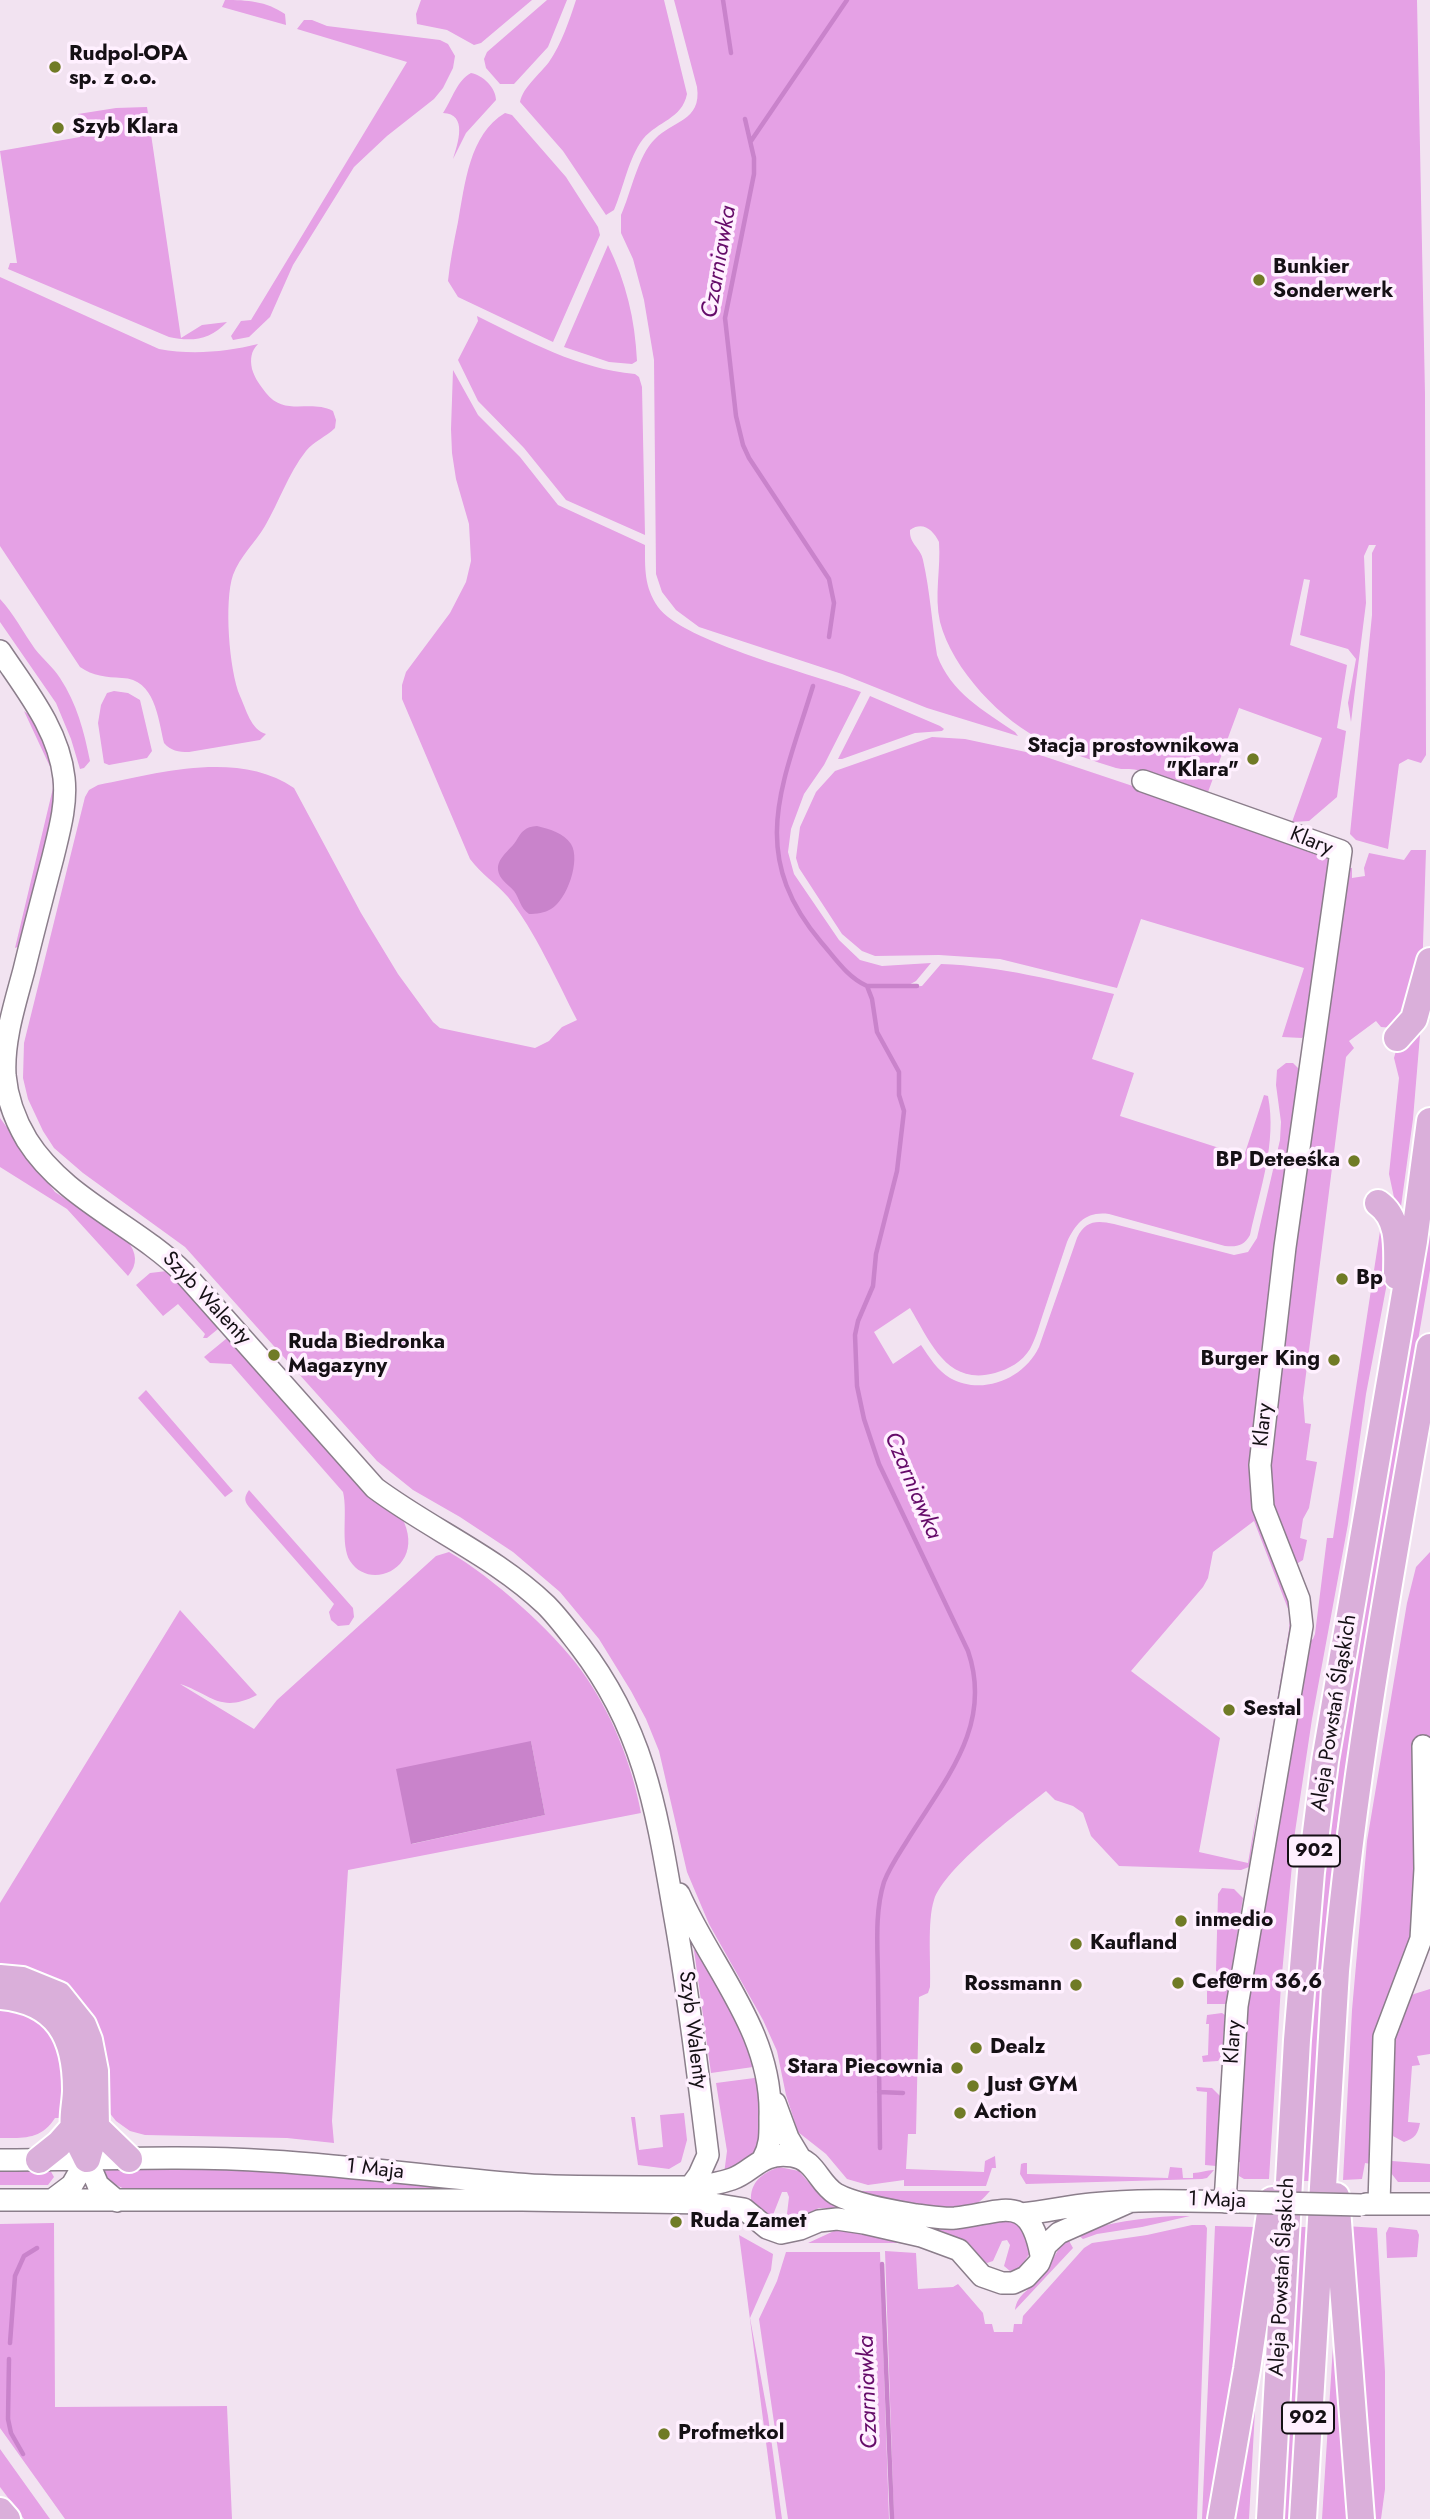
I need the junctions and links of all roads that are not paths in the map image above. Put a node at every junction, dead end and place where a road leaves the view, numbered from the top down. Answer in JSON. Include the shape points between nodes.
{"nodes":[{"id":1,"x":0,"y":651,"type":"edge"},
{"id":2,"x":1143,"y":781,"type":"dead end"},
{"id":3,"x":1430,"y":961,"type":"edge"},
{"id":4,"x":1397,"y":1038,"type":"dead end"},
{"id":5,"x":1430,"y":1121,"type":"edge"},
{"id":6,"x":1378,"y":1203,"type":"dead end"},
{"id":7,"x":1398,"y":1335,"type":"junction"},
{"id":8,"x":1430,"y":1348,"type":"edge"},
{"id":9,"x":1423,"y":1746,"type":"dead end"},
{"id":10,"x":668,"y":1870,"type":"junction"},
{"id":11,"x":0,"y":1978,"type":"edge"},
{"id":12,"x":0,"y":1996,"type":"edge"},
{"id":13,"x":1297,"y":2039,"type":"junction"},
{"id":14,"x":1329,"y":2076,"type":"junction"},
{"id":15,"x":771,"y":2095,"type":"junction"},
{"id":16,"x":85,"y":2127,"type":"junction"},
{"id":17,"x":800,"y":2158,"type":"junction"},
{"id":18,"x":87,"y":2159,"type":"junction"},
{"id":19,"x":129,"y":2159,"type":"junction"},
{"id":20,"x":0,"y":2160,"type":"edge"},
{"id":21,"x":39,"y":2160,"type":"junction"},
{"id":22,"x":755,"y":2164,"type":"junction"},
{"id":23,"x":691,"y":2186,"type":"junction"},
{"id":24,"x":0,"y":2200,"type":"edge"},
{"id":25,"x":52,"y":2200,"type":"junction"},
{"id":26,"x":117,"y":2201,"type":"junction"},
{"id":27,"x":1129,"y":2202,"type":"junction"},
{"id":28,"x":1232,"y":2202,"type":"junction"},
{"id":29,"x":1370,"y":2204,"type":"junction"},
{"id":30,"x":1430,"y":2204,"type":"edge"},
{"id":31,"x":744,"y":2210,"type":"junction"},
{"id":32,"x":1021,"y":2214,"type":"junction"},
{"id":33,"x":1041,"y":2255,"type":"junction"},
{"id":34,"x":0,"y":2511,"type":"edge"},
{"id":35,"x":7,"y":2519,"type":"edge"},
{"id":36,"x":1221,"y":2519,"type":"edge"},
{"id":37,"x":1270,"y":2519,"type":"edge"},
{"id":38,"x":1303,"y":2519,"type":"edge"},
{"id":39,"x":1361,"y":2519,"type":"edge"}],
"edges":[{"from":1,"to":10,"type":"street","name":"Szyb Walenty","via":[[43,717],[59,754],[65,792],[5,1054],[7,1091],[16,1120],[40,1157],[66,1184],[166,1254],[375,1488],[506,1572],[547,1605],[621,1708],[643,1762]]},
{"from":2,"to":28,"type":"street","name":"Klary","via":[[1341,851],[1281,1272],[1260,1465],[1263,1507],[1299,1599],[1302,1626],[1237,2006]]},
{"from":3,"to":4,"type":"main road","via":[[1415,1019]]},
{"from":5,"to":7,"type":"main road","name":"Aleja Powstań Śląskich","number":"902"},
{"from":6,"to":7,"type":"main road","via":[[1395,1228]]},
{"from":7,"to":13,"type":"main road","name":"Aleja Powstań Śląskich","number":"902","via":[[1325,1761]]},
{"from":8,"to":14,"type":"main road","name":"Aleja Powstań Śląskich","number":"902","via":[[1360,1759],[1340,1920]]},
{"from":9,"to":29,"type":"street","via":[[1425,1869],[1420,1939],[1384,2037]]},
{"from":10,"to":15,"type":"street","name":"Szyb Walenty","via":[[753,2031]]},
{"from":10,"to":23,"type":"street","name":"Szyb Walenty","via":[[708,2155]]},
{"from":11,"to":16,"type":"main road","via":[[22,1980],[59,1995],[83,2025],[95,2071]]},
{"from":12,"to":16,"type":"main road","via":[[35,2004],[57,2021],[74,2054]]},
{"from":13,"to":36,"type":"main road"},
{"from":13,"to":37,"type":"main road","name":"Aleja Powstań Śląskich","number":"902"},
{"from":14,"to":38,"type":"main road","name":"Aleja Powstań Śląskich","number":"902"},
{"from":14,"to":39,"type":"main road"},
{"from":15,"to":17,"type":"street","name":"Szyb Walenty"},
{"from":15,"to":22,"type":"street","name":"Szyb Walenty","via":[[769,2149]]},
{"from":16,"to":18,"type":"main road"},
{"from":16,"to":19,"type":"main road"},
{"from":16,"to":21,"type":"main road"},
{"from":17,"to":22,"type":"street","name":"1 Maja","via":[[780,2156]]},
{"from":17,"to":32,"type":"street","name":"1 Maja","via":[[837,2194],[861,2203],[946,2218],[999,2210]]},
{"from":18,"to":19,"type":"street","name":"1 Maja"},
{"from":18,"to":21,"type":"street","name":"1 Maja"},
{"from":18,"to":25,"type":"street","via":[[72,2185]]},
{"from":18,"to":26,"type":"street","via":[[98,2185]]},
{"from":19,"to":23,"type":"street","name":"1 Maja","via":[[279,2161],[521,2185]]},
{"from":20,"to":21,"type":"street","name":"1 Maja"},
{"from":22,"to":23,"type":"street","name":"1 Maja","via":[[736,2178]]},
{"from":22,"to":31,"type":"street","via":[[742,2186]]},
{"from":24,"to":25,"type":"street","name":"1 Maja"},
{"from":25,"to":26,"type":"street","name":"1 Maja"},
{"from":26,"to":31,"type":"street","name":"1 Maja","via":[[654,2202],[707,2203]]},
{"from":27,"to":28,"type":"street","name":"1 Maja"},
{"from":27,"to":32,"type":"street","name":"1 Maja"},
{"from":27,"to":33,"type":"street","name":"1 Maja","via":[[1059,2233]]},
{"from":28,"to":29,"type":"street","name":"1 Maja","bridge":true},
{"from":29,"to":30,"type":"street","name":"1 Maja"},
{"from":31,"to":33,"type":"street","name":"1 Maja","via":[[781,2233],[837,2219],[930,2239],[959,2250],[982,2276],[1002,2283],[1026,2277]]},
{"from":32,"to":33,"type":"street","via":[[1035,2229]]},
{"from":34,"to":35,"type":"main road"}]}
